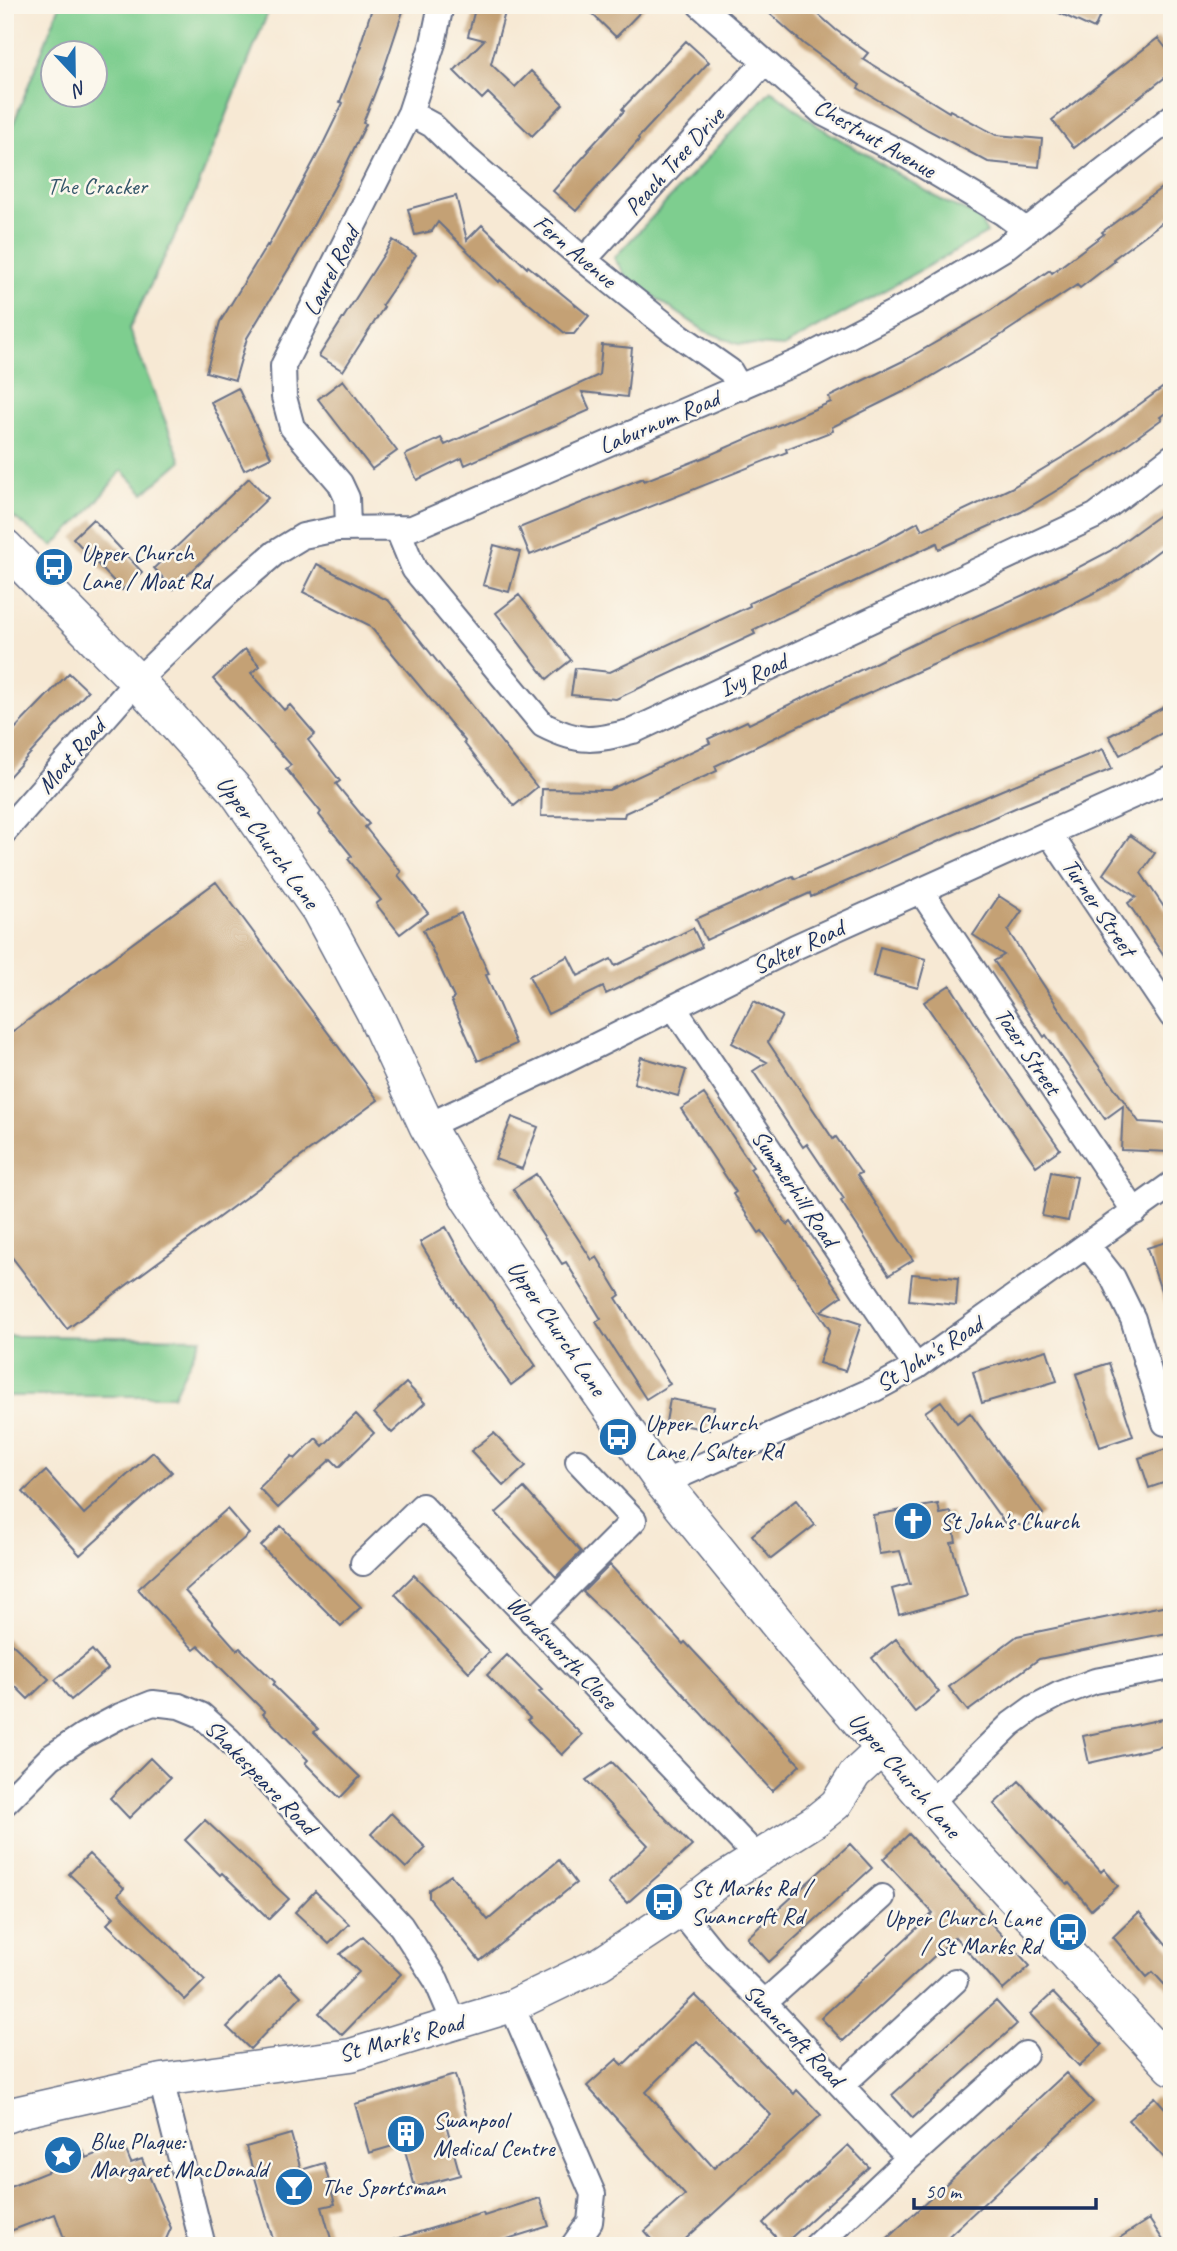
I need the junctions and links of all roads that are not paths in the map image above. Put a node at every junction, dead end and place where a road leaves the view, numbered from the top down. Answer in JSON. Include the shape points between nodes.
{"nodes":[{"id":1,"x":441,"y":5,"type":"edge"},
{"id":2,"x":700,"y":5,"type":"edge"},
{"id":3,"x":764,"y":62,"type":"junction"},
{"id":4,"x":410,"y":113,"type":"junction"},
{"id":5,"x":1172,"y":117,"type":"edge"},
{"id":6,"x":1027,"y":231,"type":"junction"},
{"id":7,"x":584,"y":260,"type":"junction"},
{"id":8,"x":740,"y":388,"type":"junction"},
{"id":9,"x":1172,"y":457,"type":"edge"},
{"id":10,"x":348,"y":528,"type":"junction"},
{"id":11,"x":397,"y":528,"type":"junction"},
{"id":12,"x":5,"y":547,"type":"edge"},
{"id":13,"x":137,"y":681,"type":"junction"},
{"id":14,"x":1172,"y":778,"type":"edge"},
{"id":15,"x":5,"y":831,"type":"edge"},
{"id":16,"x":1049,"y":833,"type":"junction"},
{"id":17,"x":921,"y":891,"type":"junction"},
{"id":18,"x":674,"y":1008,"type":"junction"},
{"id":19,"x":1172,"y":1016,"type":"edge"},
{"id":20,"x":428,"y":1126,"type":"junction"},
{"id":21,"x":1172,"y":1184,"type":"edge"},
{"id":22,"x":1135,"y":1212,"type":"junction"},
{"id":23,"x":1087,"y":1245,"type":"junction"},
{"id":24,"x":916,"y":1367,"type":"junction"},
{"id":25,"x":1172,"y":1421,"type":"edge"},
{"id":26,"x":578,"y":1461,"type":"dead end"},
{"id":27,"x":663,"y":1483,"type":"junction"},
{"id":28,"x":363,"y":1563,"type":"dead end"},
{"id":29,"x":533,"y":1622,"type":"junction"},
{"id":30,"x":1172,"y":1667,"type":"edge"},
{"id":31,"x":881,"y":1749,"type":"junction"},
{"id":32,"x":5,"y":1803,"type":"edge"},
{"id":33,"x":930,"y":1803,"type":"junction"},
{"id":34,"x":758,"y":1857,"type":"junction"},
{"id":35,"x":882,"y":1897,"type":"dead end"},
{"id":36,"x":680,"y":1911,"type":"junction"},
{"id":37,"x":956,"y":1981,"type":"dead end"},
{"id":38,"x":764,"y":2003,"type":"junction"},
{"id":39,"x":512,"y":2006,"type":"junction"},
{"id":40,"x":456,"y":2024,"type":"junction"},
{"id":41,"x":1025,"y":2054,"type":"dead end"},
{"id":42,"x":1172,"y":2067,"type":"edge"},
{"id":43,"x":162,"y":2081,"type":"junction"},
{"id":44,"x":842,"y":2085,"type":"junction"},
{"id":45,"x":5,"y":2117,"type":"edge"},
{"id":46,"x":909,"y":2158,"type":"junction"},
{"id":47,"x":204,"y":2246,"type":"edge"},
{"id":48,"x":573,"y":2246,"type":"edge"},
{"id":49,"x":816,"y":2246,"type":"edge"}],
"edges":[{"from":1,"to":4,"type":"street","name":"Laurel Road"},
{"from":2,"to":3,"type":"street","name":"Chestnut Avenue"},
{"from":3,"to":6,"type":"street","name":"Chestnut Avenue","via":[[823,113],[907,156]]},
{"from":3,"to":7,"type":"street","name":"Peach Tree Drive"},
{"from":4,"to":7,"type":"street","name":"Fern Avenue","via":[[432,125]]},
{"from":4,"to":10,"type":"street","name":"Laurel Road","via":[[283,366],[284,397],[292,427],[340,483],[347,498]]},
{"from":5,"to":6,"type":"street","name":"Laburnum Road"},
{"from":6,"to":8,"type":"street","name":"Laburnum Road","via":[[918,300]]},
{"from":7,"to":8,"type":"street","name":"Fern Avenue","via":[[730,371]]},
{"from":8,"to":11,"type":"street","name":"Laburnum Road","via":[[412,528]]},
{"from":9,"to":11,"type":"street","name":"Ivy Road","via":[[1095,516],[632,731],[584,741],[543,725],[414,569]]},
{"from":10,"to":11,"type":"street","name":"Laburnum Road"},
{"from":10,"to":13,"type":"street","name":"Laburnum Road","via":[[303,536],[275,553]]},
{"from":12,"to":13,"type":"main road","name":"Upper Church Lane"},
{"from":13,"to":15,"type":"street","name":"Moat Road"},
{"from":13,"to":20,"type":"main road","name":"Upper Church Lane","via":[[236,791],[319,910]]},
{"from":14,"to":16,"type":"street","name":"Salter Road"},
{"from":16,"to":17,"type":"street","name":"Salter Road"},
{"from":16,"to":19,"type":"street","name":"Turner Street"},
{"from":17,"to":18,"type":"street","name":"Salter Road"},
{"from":17,"to":22,"type":"street","name":"Tozer Street"},
{"from":18,"to":20,"type":"street","name":"Salter Road"},
{"from":18,"to":24,"type":"street","name":"Summerhill Road"},
{"from":20,"to":27,"type":"main road","name":"Upper Church Lane","via":[[469,1199]]},
{"from":21,"to":22,"type":"street","name":"St John's Road"},
{"from":22,"to":23,"type":"street","name":"St John's Road"},
{"from":23,"to":24,"type":"street","name":"St John's Road"},
{"from":23,"to":25,"type":"street","via":[[1113,1278],[1133,1319],[1165,1423]]},
{"from":24,"to":27,"type":"street","name":"St John's Road"},
{"from":26,"to":29,"type":"street","via":[[634,1520]]},
{"from":27,"to":31,"type":"main road","name":"Upper Church Lane"},
{"from":28,"to":29,"type":"street","name":"Wordsworth Close","via":[[422,1506]]},
{"from":29,"to":34,"type":"street","name":"Wordsworth Close"},
{"from":30,"to":33,"type":"street","via":[[1095,1681],[1033,1708]]},
{"from":31,"to":33,"type":"main road","name":"Upper Church Lane"},
{"from":31,"to":34,"type":"street","name":"St Mark's Road","via":[[856,1774],[836,1804]]},
{"from":32,"to":40,"type":"street","name":"Shakespeare Road","via":[[51,1757],[120,1716],[153,1703],[201,1715],[401,1926],[436,1979]]},
{"from":33,"to":42,"type":"main road","name":"Upper Church Lane"},
{"from":34,"to":36,"type":"street","name":"St Mark's Road"},
{"from":35,"to":38,"type":"street"},
{"from":36,"to":38,"type":"street","name":"Swancroft Road"},
{"from":36,"to":39,"type":"street","name":"St Mark's Road","via":[[601,1963]]},
{"from":37,"to":44,"type":"street"},
{"from":38,"to":44,"type":"street","name":"Swancroft Road"},
{"from":39,"to":40,"type":"street","name":"St Mark's Road"},
{"from":39,"to":48,"type":"street","via":[[593,2194],[590,2222]]},
{"from":40,"to":43,"type":"street","name":"St Mark's Road","via":[[351,2055]]},
{"from":41,"to":46,"type":"street"},
{"from":43,"to":45,"type":"street","name":"St Mark's Road"},
{"from":43,"to":47,"type":"street"},
{"from":44,"to":46,"type":"street","name":"Swancroft Road"},
{"from":46,"to":49,"type":"street"}]}
